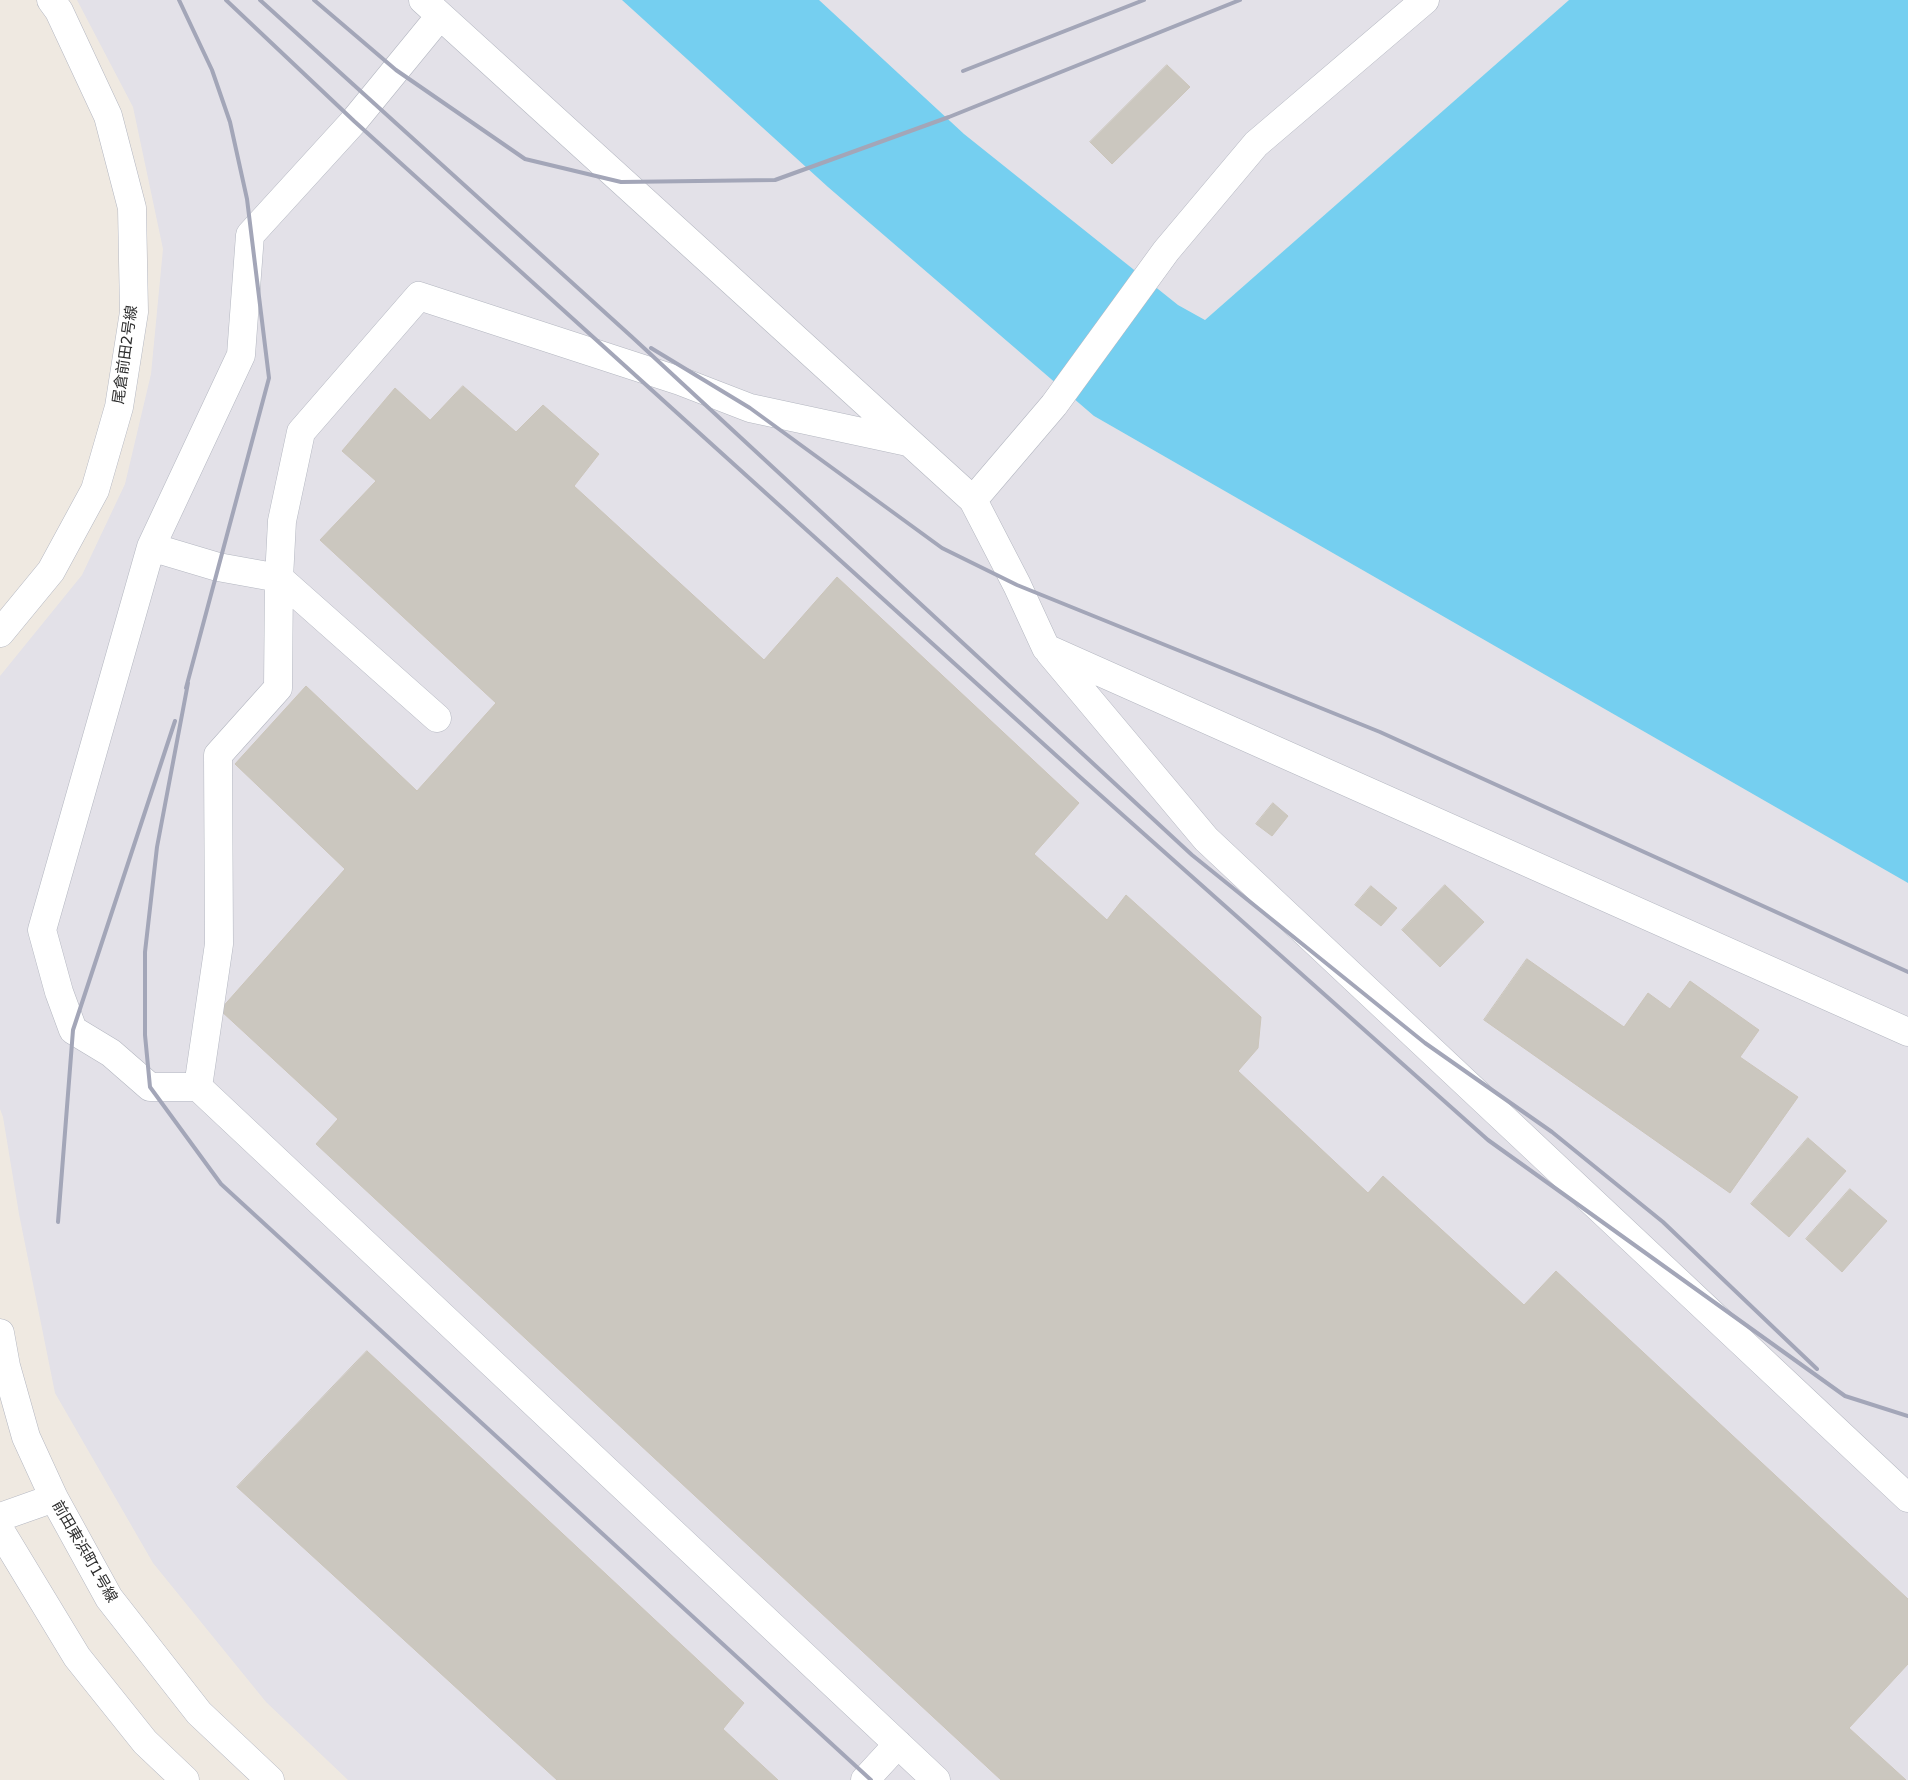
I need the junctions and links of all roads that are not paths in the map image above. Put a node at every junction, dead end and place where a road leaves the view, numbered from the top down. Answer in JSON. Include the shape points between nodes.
{"nodes":[{"id":1,"x":51,"y":0,"type":"edge"},
{"id":2,"x":1425,"y":0,"type":"edge"},
{"id":3,"x":432,"y":8,"type":"edge"},
{"id":4,"x":908,"y":442,"type":"junction"},
{"id":5,"x":973,"y":500,"type":"junction"},
{"id":6,"x":151,"y":547,"type":"junction"},
{"id":7,"x":279,"y":578,"type":"junction"},
{"id":8,"x":0,"y":633,"type":"edge"},
{"id":9,"x":1046,"y":648,"type":"junction"},
{"id":10,"x":437,"y":718,"type":"dead end"},
{"id":11,"x":1908,"y":1032,"type":"edge"},
{"id":12,"x":198,"y":1087,"type":"junction"},
{"id":13,"x":0,"y":1333,"type":"edge"},
{"id":14,"x":54,"y":1498,"type":"junction"},
{"id":15,"x":1908,"y":1498,"type":"edge"},
{"id":16,"x":0,"y":1517,"type":"edge"},
{"id":17,"x":0,"y":1530,"type":"edge"},
{"id":18,"x":898,"y":1744,"type":"junction"},
{"id":19,"x":185,"y":1780,"type":"edge"},
{"id":20,"x":270,"y":1780,"type":"edge"},
{"id":21,"x":865,"y":1780,"type":"edge"},
{"id":22,"x":936,"y":1780,"type":"edge"}],
"edges":[{"from":1,"to":8,"type":"street","name":"尾倉前田2号線","via":[[108,116],[132,208],[134,312],[119,407],[95,490],[51,571]]},
{"from":2,"to":5,"type":"street","via":[[1256,144],[1166,251],[1054,405]]},
{"from":3,"to":4,"type":"street"},
{"from":3,"to":6,"type":"street","via":[[354,122],[250,235],[241,355]]},
{"from":4,"to":5,"type":"street"},
{"from":4,"to":7,"type":"street","via":[[750,408],[419,296],[302,432],[282,521]]},
{"from":5,"to":9,"type":"street"},
{"from":6,"to":7,"type":"street","via":[[218,567]]},
{"from":6,"to":12,"type":"street","via":[[42,930],[73,1030],[111,1053],[150,1087]]},
{"from":7,"to":10,"type":"street"},
{"from":7,"to":12,"type":"street","via":[[278,688],[218,755],[219,944]]},
{"from":9,"to":11,"type":"street"},
{"from":9,"to":15,"type":"street","via":[[1206,839]]},
{"from":12,"to":18,"type":"street"},
{"from":13,"to":14,"type":"street","name":"前田東浜町1号線","via":[[26,1437]]},
{"from":14,"to":16,"type":"street"},
{"from":14,"to":20,"type":"street","name":"前田東浜町1号線","via":[[109,1598],[199,1713]]},
{"from":17,"to":19,"type":"street","via":[[77,1657],[145,1742]]},
{"from":18,"to":21,"type":"street"},
{"from":18,"to":22,"type":"street"}]}
